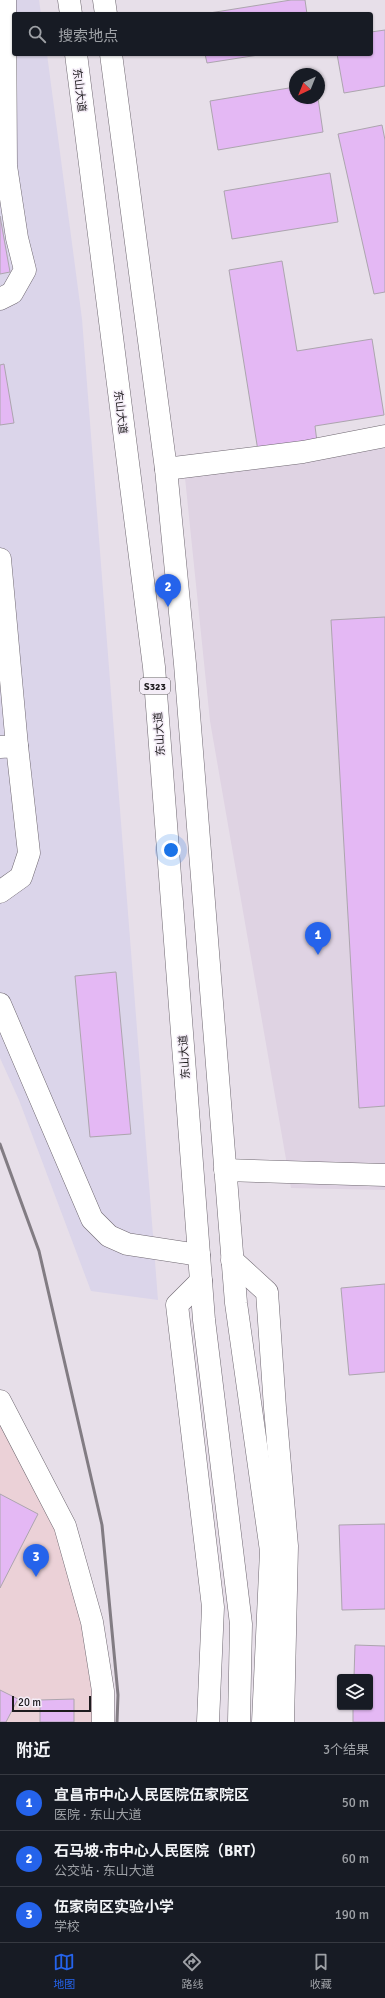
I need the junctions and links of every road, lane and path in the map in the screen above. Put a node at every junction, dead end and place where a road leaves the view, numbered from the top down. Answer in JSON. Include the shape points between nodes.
{"nodes":[{"id":1,"x":5,"y":0,"type":"edge"},
{"id":2,"x":69,"y":0,"type":"edge"},
{"id":3,"x":104,"y":0,"type":"edge"},
{"id":4,"x":71,"y":12,"type":"edge"},
{"id":5,"x":106,"y":12,"type":"edge"},
{"id":6,"x":76,"y":56,"type":"edge"},
{"id":7,"x":111,"y":56,"type":"edge"},
{"id":8,"x":0,"y":299,"type":"edge"},
{"id":9,"x":385,"y":436,"type":"edge"},
{"id":10,"x":166,"y":470,"type":"junction"},
{"id":11,"x":0,"y":559,"type":"edge"},
{"id":12,"x":1,"y":591,"type":"edge"},
{"id":13,"x":8,"y":747,"type":"edge"},
{"id":14,"x":0,"y":892,"type":"edge"},
{"id":15,"x":0,"y":1004,"type":"edge"},
{"id":16,"x":225,"y":1170,"type":"junction"},
{"id":17,"x":385,"y":1174,"type":"edge"},
{"id":18,"x":199,"y":1255,"type":"junction"},
{"id":19,"x":232,"y":1260,"type":"junction"},
{"id":20,"x":201,"y":1281,"type":"junction"},
{"id":21,"x":0,"y":1401,"type":"edge"},
{"id":22,"x":104,"y":1722,"type":"edge"},
{"id":23,"x":208,"y":1722,"type":"edge"},
{"id":24,"x":239,"y":1722,"type":"edge"},
{"id":25,"x":263,"y":1722,"type":"edge"},
{"id":26,"x":283,"y":1722,"type":"edge"}],
"edges":[{"from":1,"to":8,"type":"main road","via":[[6,166],[17,238],[25,270],[12,293]]},
{"from":2,"to":4,"type":"main road"},
{"from":3,"to":5,"type":"main road"},
{"from":6,"to":18,"type":"main road","name":"东山大道","number":"S323","via":[[154,667]]},
{"from":7,"to":10,"type":"main road","number":"S323"},
{"from":9,"to":10,"type":"main road","via":[[303,452]]},
{"from":10,"to":16,"type":"main road","number":"S323","via":[[185,664]]},
{"from":11,"to":12,"type":"main road"},
{"from":12,"to":13,"type":"main road"},
{"from":13,"to":14,"type":"main road","via":[[29,853],[21,877]]},
{"from":15,"to":18,"type":"main road","via":[[92,1219],[109,1236],[128,1244]]},
{"from":16,"to":17,"type":"main road"},
{"from":16,"to":19,"type":"main road","number":"S323"},
{"from":18,"to":20,"type":"main road","name":"东山大道","number":"S323"},
{"from":19,"to":25,"type":"main road","number":"S323","via":[[271,1551]]},
{"from":19,"to":26,"type":"main road","via":[[267,1292],[274,1408],[287,1546]]},
{"from":20,"to":23,"type":"main road","via":[[177,1305],[213,1606]]},
{"from":20,"to":24,"type":"main road","name":"东山大道","number":"S323","via":[[241,1624]]},
{"from":21,"to":22,"type":"main road","via":[[65,1526],[92,1622],[103,1691]]}]}
